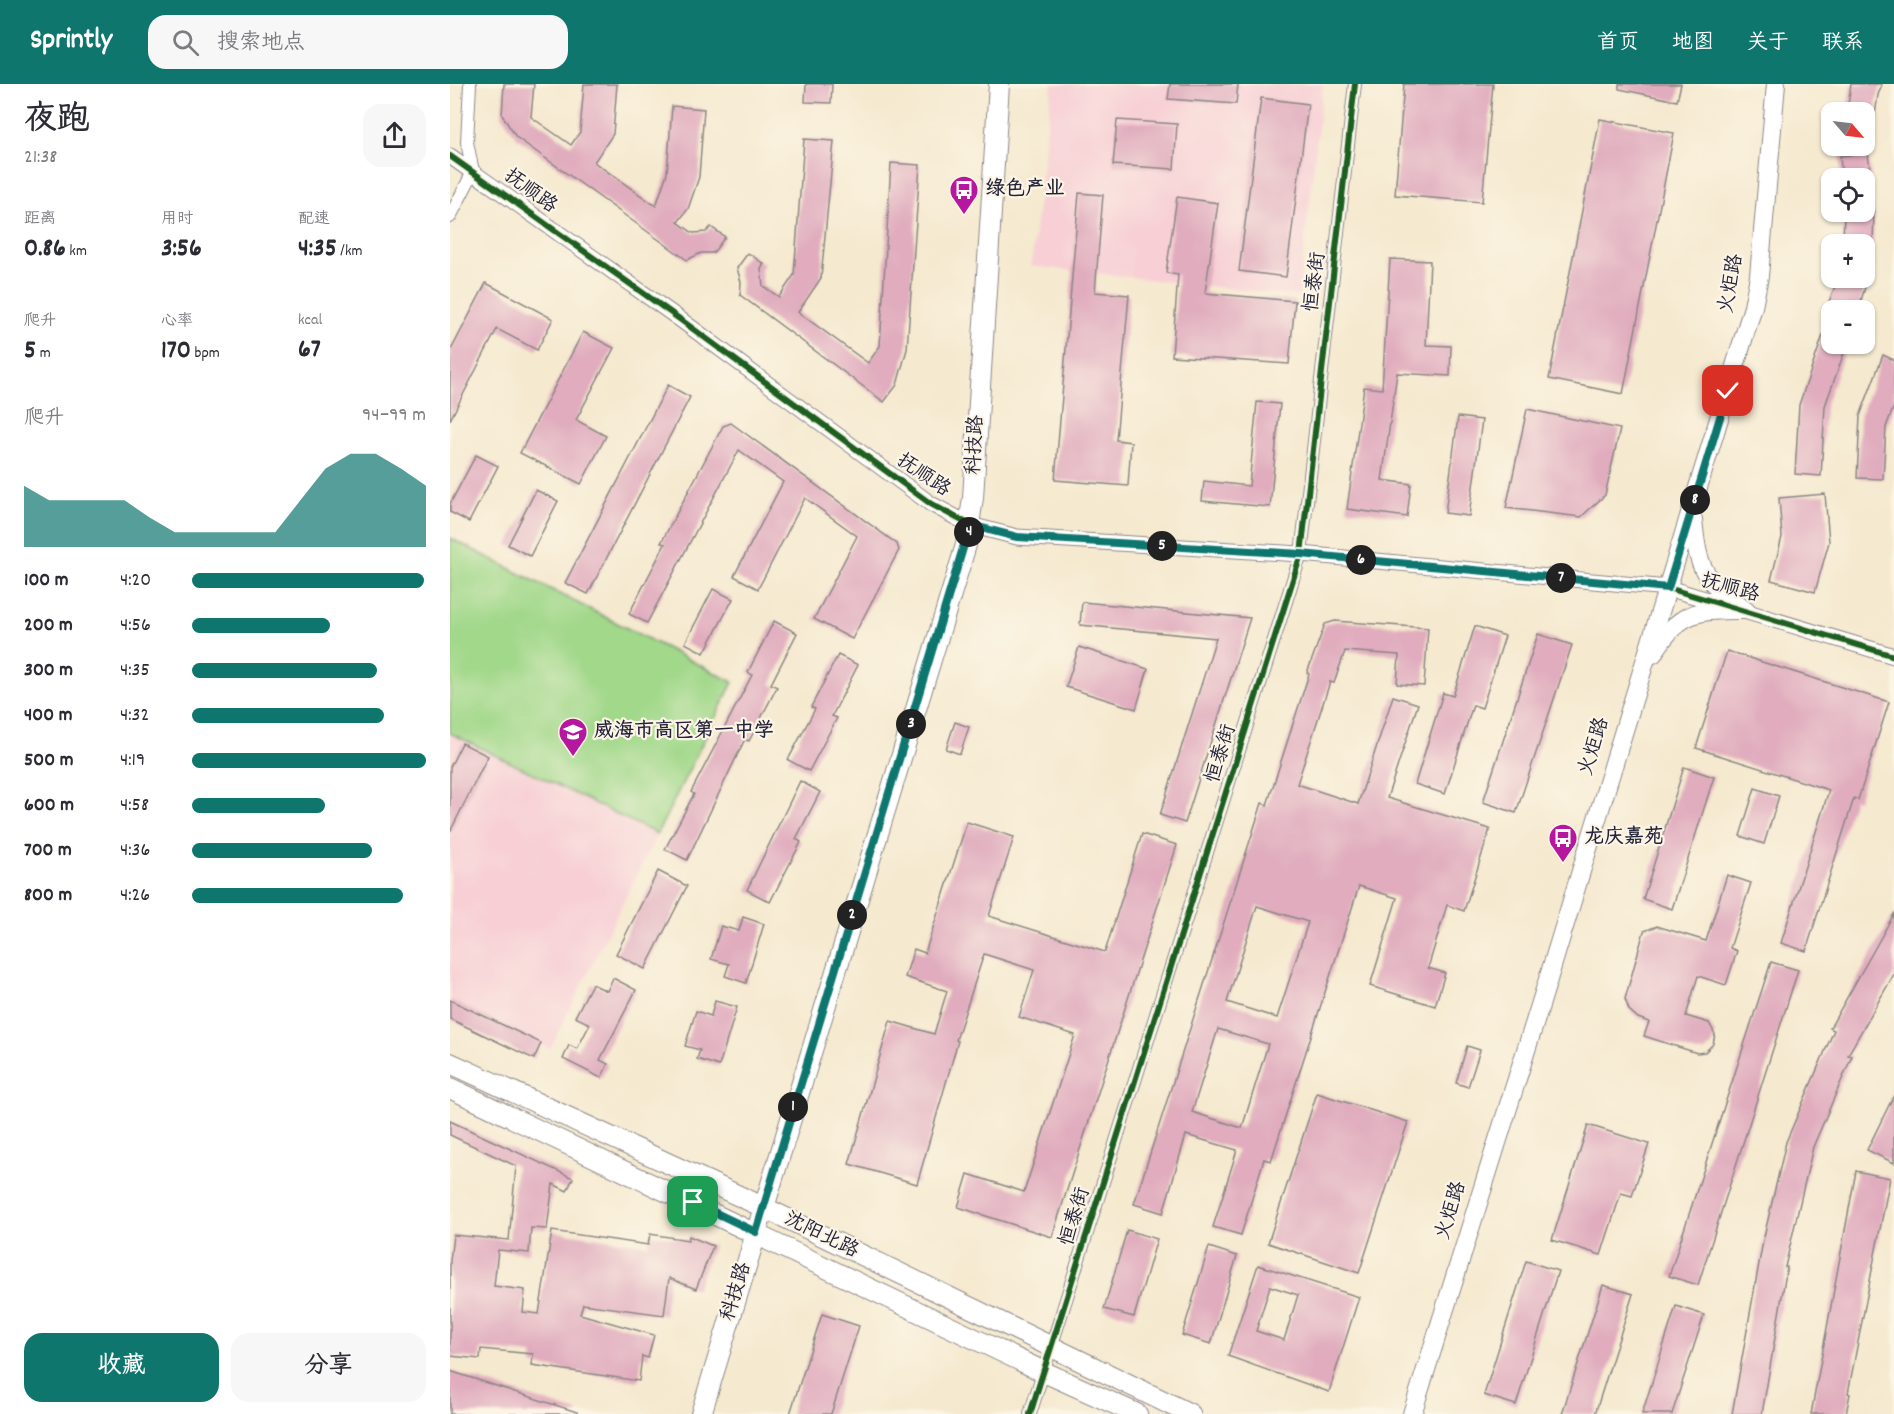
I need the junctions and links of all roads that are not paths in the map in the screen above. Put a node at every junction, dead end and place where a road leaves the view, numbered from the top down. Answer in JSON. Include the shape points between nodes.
{"nodes":[{"id":1,"x":470,"y":84,"type":"edge"},
{"id":2,"x":999,"y":84,"type":"edge"},
{"id":3,"x":1355,"y":84,"type":"edge"},
{"id":4,"x":1776,"y":84,"type":"edge"},
{"id":5,"x":450,"y":156,"type":"edge"},
{"id":6,"x":473,"y":172,"type":"junction"},
{"id":7,"x":450,"y":217,"type":"edge"},
{"id":8,"x":1692,"y":510,"type":"junction"},
{"id":9,"x":970,"y":525,"type":"junction"},
{"id":10,"x":1301,"y":554,"type":"junction"},
{"id":11,"x":1668,"y":588,"type":"junction"},
{"id":12,"x":1746,"y":610,"type":"junction"},
{"id":13,"x":1894,"y":656,"type":"edge"},
{"id":14,"x":1642,"y":673,"type":"junction"},
{"id":15,"x":450,"y":1063,"type":"edge"},
{"id":16,"x":450,"y":1088,"type":"edge"},
{"id":17,"x":763,"y":1207,"type":"junction"},
{"id":18,"x":756,"y":1232,"type":"junction"},
{"id":19,"x":1052,"y":1348,"type":"junction"},
{"id":20,"x":1044,"y":1372,"type":"junction"},
{"id":21,"x":701,"y":1414,"type":"edge"},
{"id":22,"x":1030,"y":1414,"type":"edge"},
{"id":23,"x":1137,"y":1414,"type":"edge"},
{"id":24,"x":1190,"y":1414,"type":"edge"},
{"id":25,"x":1412,"y":1414,"type":"edge"}],
"edges":[{"from":1,"to":6,"type":"street","via":[[467,142]]},
{"from":2,"to":9,"type":"main road","name":"科技路"},
{"from":3,"to":10,"type":"street","name":"恒泰街"},
{"from":4,"to":8,"type":"main road","name":"火炬路","via":[[1753,307]]},
{"from":5,"to":6,"type":"street","name":"抚顺路"},
{"from":6,"to":7,"type":"street"},
{"from":6,"to":9,"type":"street","name":"抚顺路","via":[[930,504]]},
{"from":8,"to":11,"type":"main road","name":"火炬路"},
{"from":8,"to":12,"type":"main road","via":[[1696,553],[1704,572],[1716,588]]},
{"from":9,"to":10,"type":"street","name":"抚顺路","via":[[1017,537]]},
{"from":9,"to":17,"type":"main road","name":"科技路"},
{"from":10,"to":11,"type":"street","name":"抚顺路"},
{"from":10,"to":19,"type":"street","name":"恒泰街"},
{"from":11,"to":12,"type":"street","name":"抚顺路"},
{"from":11,"to":14,"type":"main road","name":"火炬路"},
{"from":12,"to":13,"type":"street","name":"抚顺路"},
{"from":12,"to":14,"type":"main road","via":[[1699,610],[1684,618],[1662,639]]},
{"from":14,"to":25,"type":"main road","name":"火炬路"},
{"from":15,"to":17,"type":"main road","name":"沈阳北路"},
{"from":16,"to":18,"type":"main road","name":"沈阳北路"},
{"from":17,"to":18,"type":"main road","name":"科技路"},
{"from":17,"to":19,"type":"main road","name":"沈阳北路"},
{"from":18,"to":20,"type":"main road","name":"沈阳北路"},
{"from":18,"to":21,"type":"main road","name":"科技路"},
{"from":19,"to":20,"type":"street","name":"恒泰街"},
{"from":19,"to":24,"type":"main road","name":"沈阳北路"},
{"from":20,"to":22,"type":"street","name":"恒泰街"},
{"from":20,"to":23,"type":"main road","name":"沈阳北路"}]}
